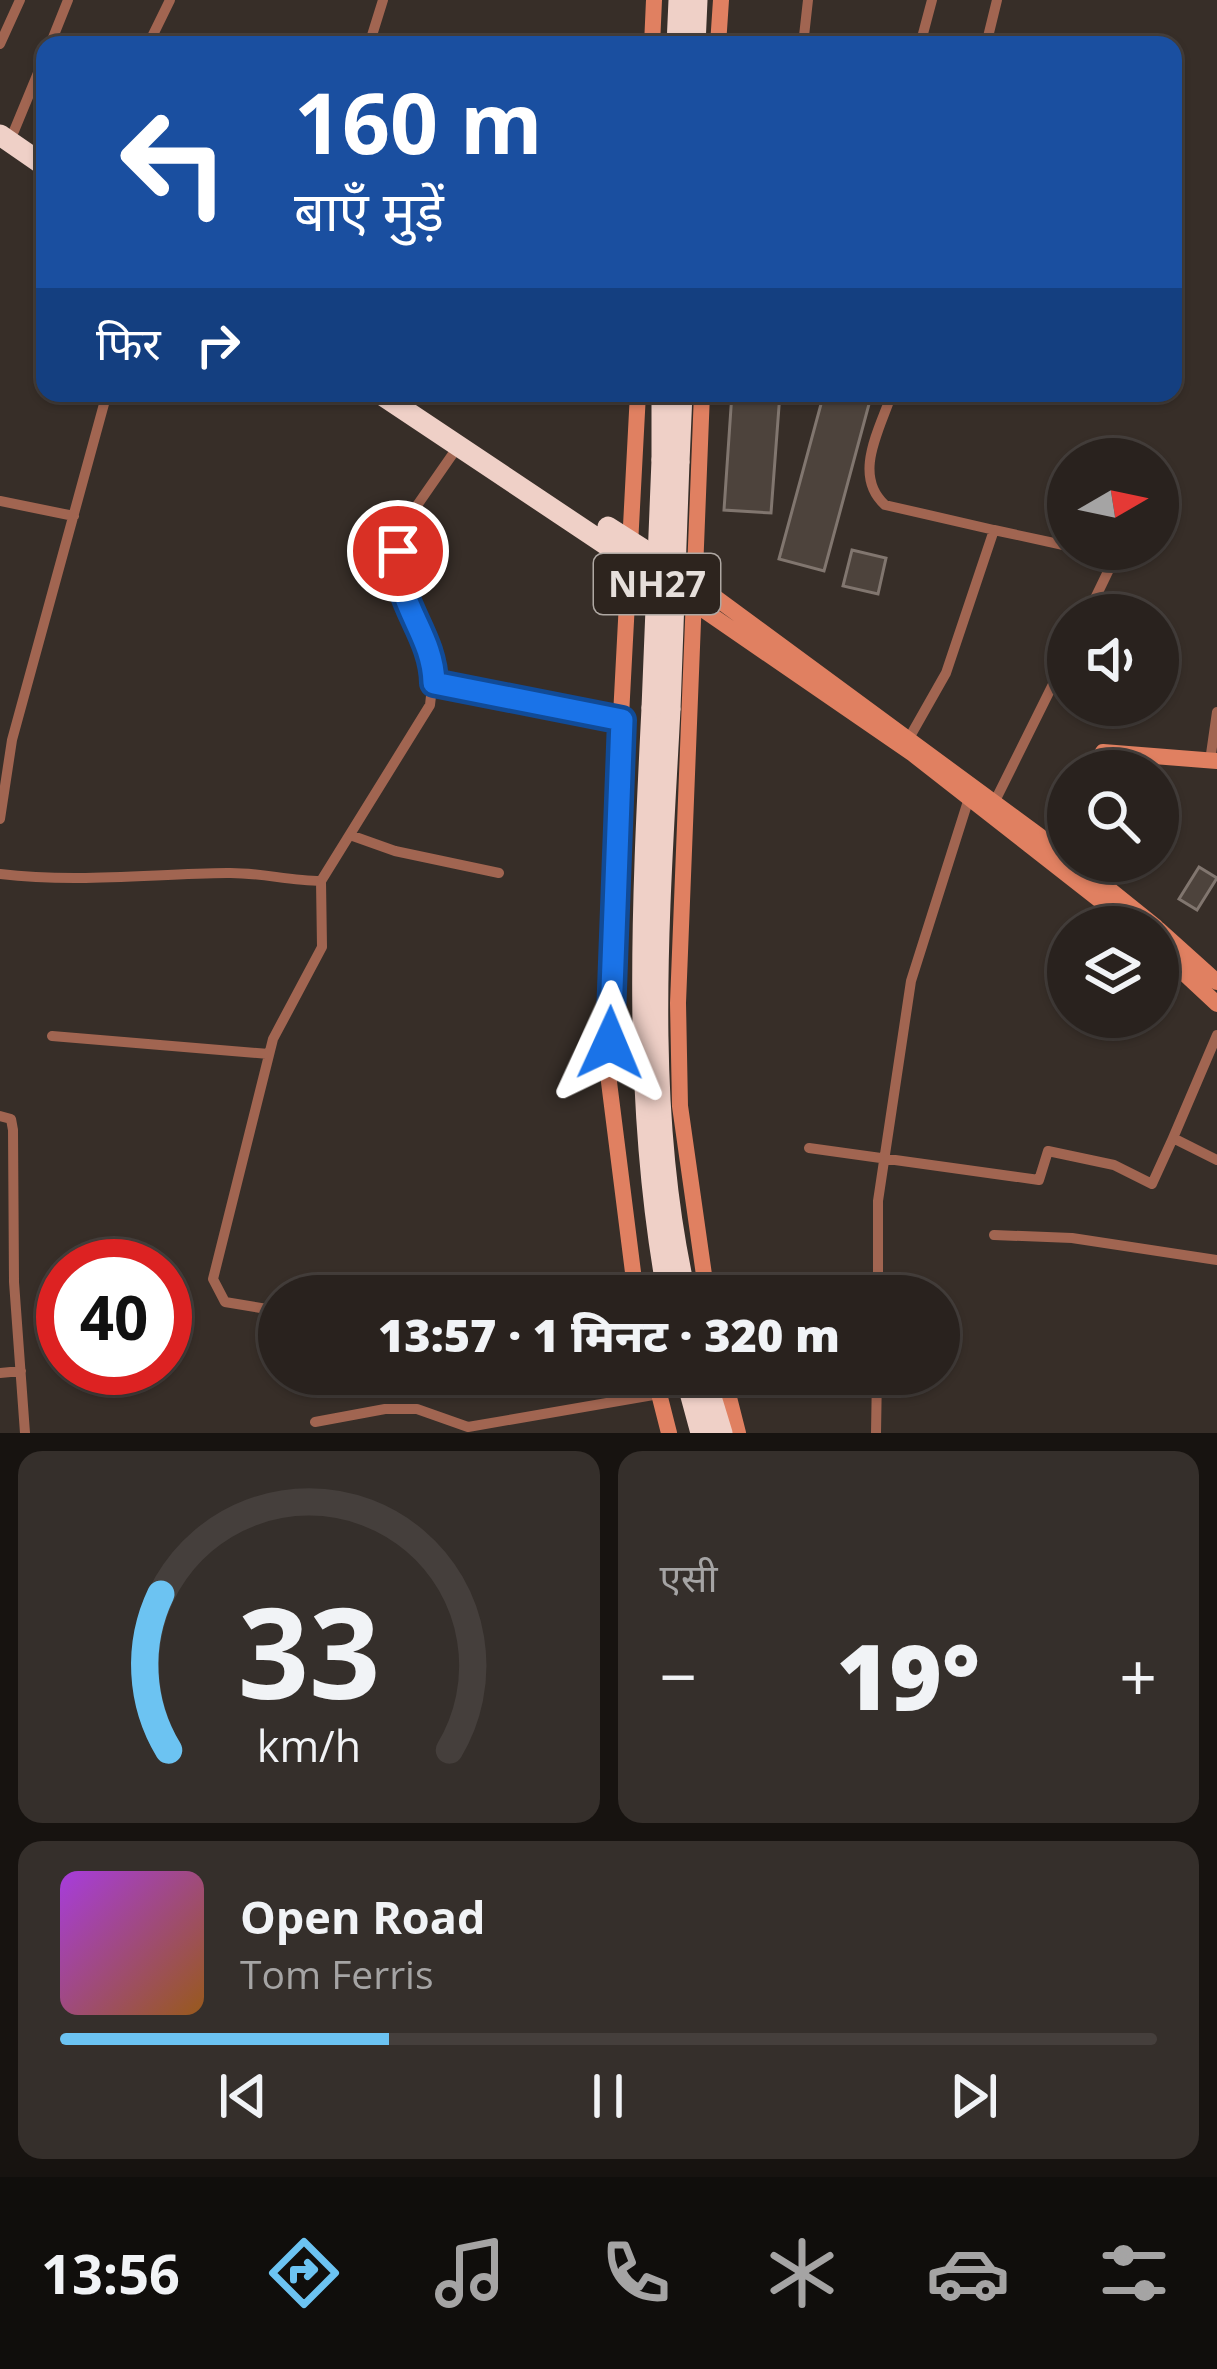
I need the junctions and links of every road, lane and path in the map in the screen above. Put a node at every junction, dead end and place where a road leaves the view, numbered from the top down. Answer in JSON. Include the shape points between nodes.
{"nodes":[{"id":1,"x":20,"y":0,"type":"edge"},
{"id":2,"x":68,"y":0,"type":"edge"},
{"id":3,"x":170,"y":0,"type":"edge"},
{"id":4,"x":382,"y":0,"type":"edge"},
{"id":5,"x":654,"y":0,"type":"edge"},
{"id":6,"x":679,"y":0,"type":"edge"},
{"id":7,"x":697,"y":0,"type":"edge"},
{"id":8,"x":721,"y":0,"type":"edge"},
{"id":9,"x":808,"y":0,"type":"edge"},
{"id":10,"x":932,"y":0,"type":"edge"},
{"id":11,"x":997,"y":0,"type":"edge"},
{"id":12,"x":54,"y":36,"type":"edge"},
{"id":13,"x":152,"y":36,"type":"edge"},
{"id":14,"x":372,"y":36,"type":"edge"},
{"id":15,"x":652,"y":36,"type":"edge"},
{"id":16,"x":677,"y":36,"type":"edge"},
{"id":17,"x":695,"y":36,"type":"edge"},
{"id":18,"x":719,"y":36,"type":"edge"},
{"id":19,"x":804,"y":36,"type":"edge"},
{"id":20,"x":922,"y":36,"type":"edge"},
{"id":21,"x":988,"y":36,"type":"edge"},
{"id":22,"x":0,"y":44,"type":"edge"},
{"id":23,"x":36,"y":72,"type":"edge"},
{"id":24,"x":4,"y":129,"type":"edge"},
{"id":25,"x":36,"y":147,"type":"edge"},
{"id":26,"x":36,"y":158,"type":"edge"},
{"id":27,"x":105,"y":402,"type":"edge"},
{"id":28,"x":393,"y":402,"type":"edge"},
{"id":29,"x":413,"y":402,"type":"edge"},
{"id":30,"x":638,"y":402,"type":"edge"},
{"id":31,"x":663,"y":402,"type":"edge"},
{"id":32,"x":680,"y":402,"type":"edge"},
{"id":33,"x":701,"y":402,"type":"edge"},
{"id":34,"x":889,"y":402,"type":"edge"},
{"id":35,"x":458,"y":445,"type":"junction"},
{"id":36,"x":670,"y":461,"type":"junction"},
{"id":37,"x":0,"y":502,"type":"edge"},
{"id":38,"x":74,"y":516,"type":"junction"},
{"id":39,"x":994,"y":530,"type":"junction"},
{"id":40,"x":1047,"y":541,"type":"edge"},
{"id":41,"x":632,"y":551,"type":"junction"},
{"id":42,"x":693,"y":591,"type":"junction"},
{"id":43,"x":434,"y":683,"type":"junction"},
{"id":44,"x":1047,"y":696,"type":"edge"},
{"id":45,"x":661,"y":708,"type":"junction"},
{"id":46,"x":1217,"y":712,"type":"edge"},
{"id":47,"x":622,"y":720,"type":"junction"},
{"id":48,"x":906,"y":743,"type":"junction"},
{"id":49,"x":1179,"y":758,"type":"edge"},
{"id":50,"x":1214,"y":761,"type":"edge"},
{"id":51,"x":968,"y":798,"type":"junction"},
{"id":52,"x":992,"y":807,"type":"junction"},
{"id":53,"x":0,"y":819,"type":"edge"},
{"id":54,"x":350,"y":835,"type":"junction"},
{"id":55,"x":1047,"y":846,"type":"edge"},
{"id":56,"x":499,"y":873,"type":"dead end"},
{"id":57,"x":0,"y":874,"type":"edge"},
{"id":58,"x":321,"y":881,"type":"junction"},
{"id":59,"x":1088,"y":882,"type":"edge"},
{"id":60,"x":1096,"y":882,"type":"edge"},
{"id":61,"x":1112,"y":906,"type":"edge"},
{"id":62,"x":1128,"y":906,"type":"edge"},
{"id":63,"x":1179,"y":948,"type":"edge"},
{"id":64,"x":1179,"y":969,"type":"edge"},
{"id":65,"x":1217,"y":982,"type":"edge"},
{"id":66,"x":1217,"y":1004,"type":"edge"},
{"id":67,"x":1217,"y":1035,"type":"edge"},
{"id":68,"x":52,"y":1036,"type":"dead end"},
{"id":69,"x":268,"y":1054,"type":"junction"},
{"id":70,"x":0,"y":1116,"type":"edge"},
{"id":71,"x":1173,"y":1138,"type":"junction"},
{"id":72,"x":809,"y":1148,"type":"dead end"},
{"id":73,"x":885,"y":1159,"type":"junction"},
{"id":74,"x":1217,"y":1160,"type":"edge"},
{"id":75,"x":0,"y":1209,"type":"edge"},
{"id":76,"x":16,"y":1210,"type":"junction"},
{"id":77,"x":994,"y":1234,"type":"dead end"},
{"id":78,"x":1217,"y":1260,"type":"edge"},
{"id":79,"x":0,"y":1270,"type":"edge"},
{"id":80,"x":15,"y":1270,"type":"junction"},
{"id":81,"x":633,"y":1275,"type":"edge"},
{"id":82,"x":665,"y":1275,"type":"edge"},
{"id":83,"x":683,"y":1275,"type":"edge"},
{"id":84,"x":704,"y":1275,"type":"edge"},
{"id":85,"x":879,"y":1275,"type":"edge"},
{"id":86,"x":258,"y":1308,"type":"edge"},
{"id":87,"x":21,"y":1371,"type":"junction"},
{"id":88,"x":0,"y":1373,"type":"edge"},
{"id":89,"x":653,"y":1395,"type":"edge"},
{"id":90,"x":659,"y":1395,"type":"edge"},
{"id":91,"x":691,"y":1395,"type":"edge"},
{"id":92,"x":710,"y":1395,"type":"edge"},
{"id":93,"x":728,"y":1395,"type":"edge"},
{"id":94,"x":877,"y":1395,"type":"edge"},
{"id":95,"x":315,"y":1423,"type":"dead end"},
{"id":96,"x":25,"y":1433,"type":"edge"},
{"id":97,"x":669,"y":1433,"type":"edge"},
{"id":98,"x":701,"y":1433,"type":"edge"},
{"id":99,"x":722,"y":1433,"type":"edge"},
{"id":100,"x":738,"y":1433,"type":"edge"},
{"id":101,"x":876,"y":1433,"type":"edge"}],
"edges":[{"from":1,"to":22,"type":"street"},
{"from":2,"to":12,"type":"street"},
{"from":3,"to":13,"type":"street"},
{"from":4,"to":14,"type":"street"},
{"from":5,"to":15,"type":"street"},
{"from":6,"to":16,"type":"highway"},
{"from":7,"to":17,"type":"highway"},
{"from":8,"to":18,"type":"street"},
{"from":9,"to":19,"type":"street"},
{"from":10,"to":20,"type":"street"},
{"from":11,"to":21,"type":"street"},
{"from":23,"to":24,"type":"street"},
{"from":24,"to":25,"type":"highway"},
{"from":24,"to":26,"type":"highway"},
{"from":27,"to":38,"type":"street"},
{"from":28,"to":35,"type":"highway"},
{"from":29,"to":41,"type":"highway"},
{"from":30,"to":41,"type":"street"},
{"from":31,"to":36,"type":"highway","number":"NH27"},
{"from":32,"to":36,"type":"highway","number":"NH27"},
{"from":33,"to":42,"type":"street"},
{"from":34,"to":39,"type":"street","via":[[867,470],[873,495],[884,505]]},
{"from":35,"to":41,"type":"highway"},
{"from":35,"to":43,"type":"street","via":[[409,517],[398,551],[400,591],[431,656]]},
{"from":36,"to":45,"type":"highway","number":"NH27","bridge":true},
{"from":37,"to":38,"type":"street"},
{"from":38,"to":53,"type":"street","via":[[12,740]]},
{"from":39,"to":40,"type":"street"},
{"from":39,"to":48,"type":"street","via":[[946,673]]},
{"from":41,"to":42,"type":"highway"},
{"from":41,"to":47,"type":"street"},
{"from":42,"to":48,"type":"street"},
{"from":42,"to":84,"type":"street","via":[[679,1050]]},
{"from":43,"to":47,"type":"street"},
{"from":43,"to":54,"type":"street","via":[[418,734]]},
{"from":44,"to":52,"type":"street"},
{"from":45,"to":82,"type":"highway","number":"NH27","via":[[640,1024]]},
{"from":45,"to":83,"type":"highway","number":"NH27","via":[[657,998]]},
{"from":46,"to":50,"type":"street"},
{"from":47,"to":81,"type":"street","via":[[609,1082]]},
{"from":48,"to":51,"type":"street"},
{"from":48,"to":52,"type":"street"},
{"from":49,"to":50,"type":"street"},
{"from":51,"to":52,"type":"street"},
{"from":51,"to":73,"type":"street","via":[[910,981]]},
{"from":52,"to":55,"type":"street"},
{"from":54,"to":56,"type":"street"},
{"from":54,"to":58,"type":"street"},
{"from":57,"to":58,"type":"street","via":[[71,883],[234,872]]},
{"from":58,"to":69,"type":"street","via":[[322,946]]},
{"from":59,"to":61,"type":"street"},
{"from":60,"to":62,"type":"street"},
{"from":63,"to":65,"type":"street"},
{"from":64,"to":66,"type":"street"},
{"from":67,"to":71,"type":"street"},
{"from":68,"to":69,"type":"street"},
{"from":69,"to":86,"type":"street","via":[[213,1279],[225,1302]]},
{"from":70,"to":76,"type":"street","via":[[13,1130]]},
{"from":71,"to":73,"type":"street","via":[[1152,1184],[1114,1165],[1048,1151],[1039,1180]]},
{"from":71,"to":74,"type":"street"},
{"from":72,"to":73,"type":"street"},
{"from":73,"to":85,"type":"street"},
{"from":75,"to":76,"type":"street"},
{"from":76,"to":80,"type":"street"},
{"from":77,"to":78,"type":"street"},
{"from":79,"to":80,"type":"street"},
{"from":80,"to":87,"type":"street"},
{"from":87,"to":88,"type":"street"},
{"from":87,"to":96,"type":"street"},
{"from":89,"to":95,"type":"street","via":[[468,1427],[417,1409]]},
{"from":90,"to":97,"type":"street"},
{"from":91,"to":98,"type":"highway"},
{"from":92,"to":99,"type":"highway"},
{"from":93,"to":100,"type":"street"},
{"from":94,"to":101,"type":"street"}]}
